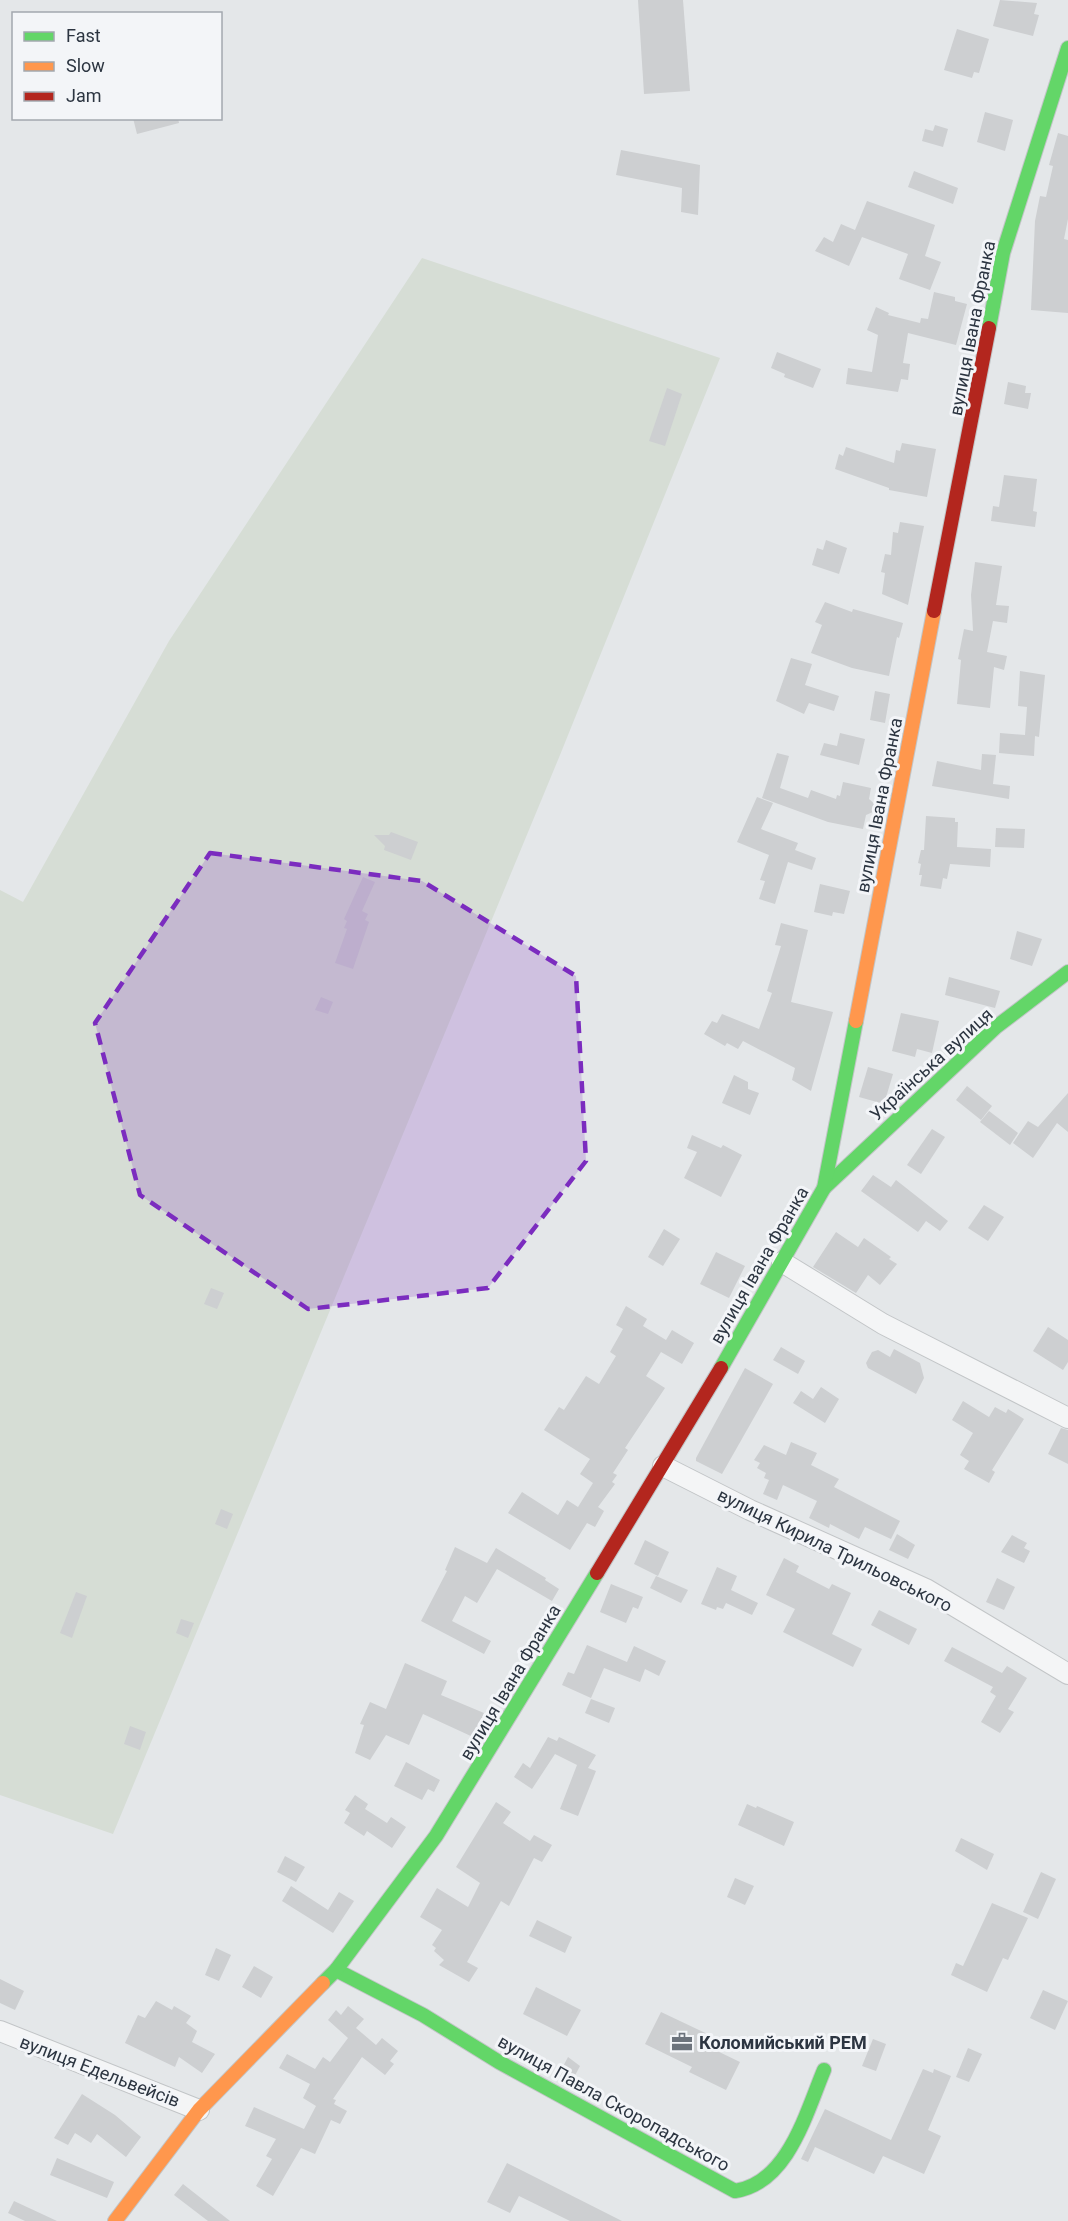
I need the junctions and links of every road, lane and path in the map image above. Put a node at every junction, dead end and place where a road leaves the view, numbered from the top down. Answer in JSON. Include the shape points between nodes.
{"nodes":[{"id":1,"x":1068,"y":48,"type":"edge"},
{"id":2,"x":1068,"y":972,"type":"edge"},
{"id":3,"x":824,"y":1188,"type":"junction"},
{"id":4,"x":782,"y":1262,"type":"junction"},
{"id":5,"x":1068,"y":1418,"type":"edge"},
{"id":6,"x":663,"y":1466,"type":"junction"},
{"id":7,"x":1068,"y":1674,"type":"edge"},
{"id":8,"x":336,"y":1970,"type":"junction"},
{"id":9,"x":0,"y":2031,"type":"edge"},
{"id":10,"x":824,"y":2070,"type":"dead end"},
{"id":11,"x":199,"y":2110,"type":"junction"},
{"id":12,"x":115,"y":2221,"type":"edge"}],
"edges":[{"from":1,"to":3,"type":"street","name":"вулиця Івана Франка","via":[[1003,253]]},
{"from":2,"to":3,"type":"street","name":"Українська вулиця","via":[[996,1027]]},
{"from":3,"to":4,"type":"street","name":"вулиця Івана Франка"},
{"from":4,"to":5,"type":"street","via":[[883,1324]]},
{"from":4,"to":6,"type":"street","name":"вулиця Івана Франка"},
{"from":6,"to":7,"type":"street","name":"вулиця Кирила Трильовського","via":[[926,1590]]},
{"from":6,"to":8,"type":"street","name":"вулиця Івана Франка","via":[[454,1808]]},
{"from":8,"to":10,"type":"street","name":"вулиця Павла Скоропадського","via":[[744,2192],[767,2178],[787,2154]]},
{"from":8,"to":11,"type":"street","name":"вулиця Івана Франка"},
{"from":9,"to":11,"type":"street","name":"вулиця Едельвейсів"},
{"from":11,"to":12,"type":"street","name":"вулиця Івана Франка"}]}
